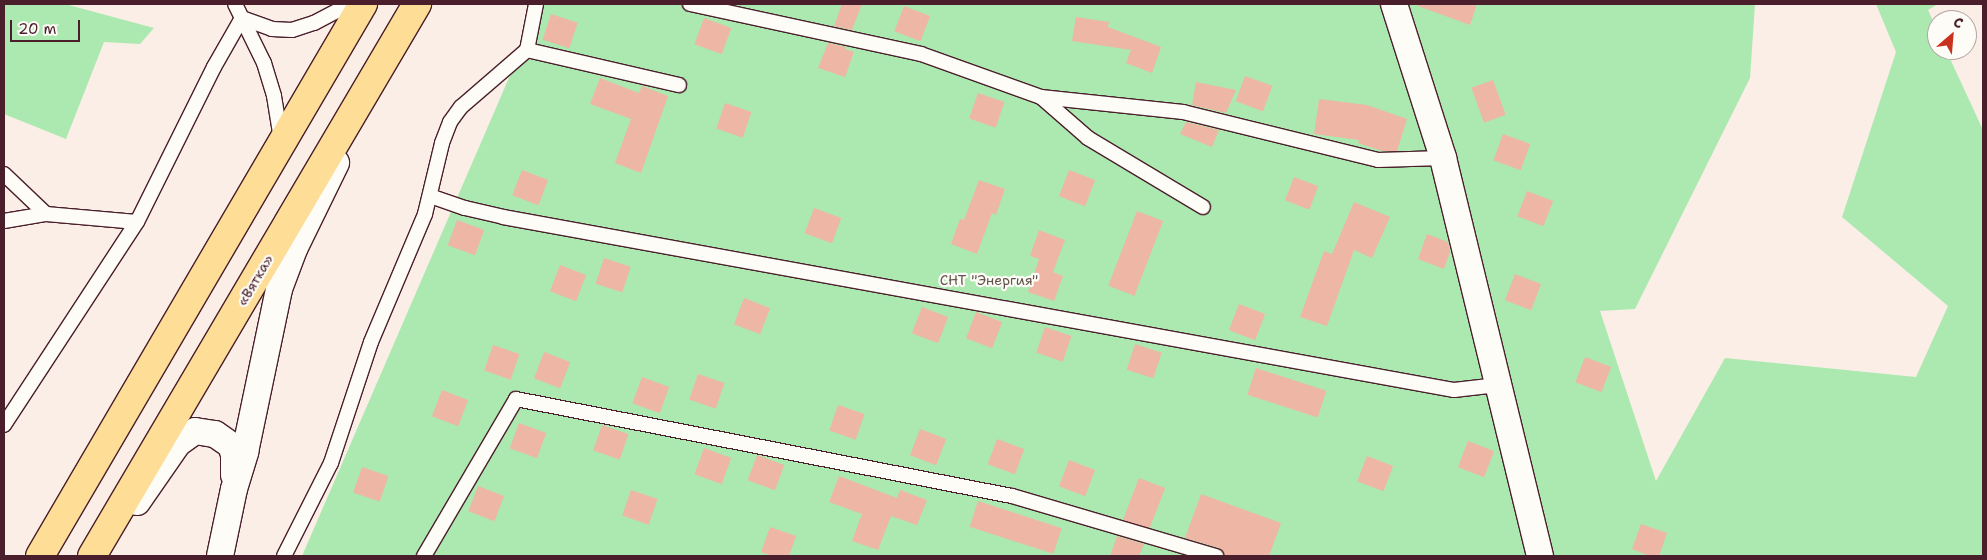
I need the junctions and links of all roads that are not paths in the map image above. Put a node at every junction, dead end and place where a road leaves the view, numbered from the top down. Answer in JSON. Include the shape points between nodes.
{"nodes":[{"id":1,"x":235,"y":4,"type":"edge"},
{"id":2,"x":350,"y":4,"type":"edge"},
{"id":3,"x":363,"y":4,"type":"edge"},
{"id":4,"x":417,"y":4,"type":"edge"},
{"id":5,"x":536,"y":4,"type":"edge"},
{"id":6,"x":690,"y":4,"type":"edge"},
{"id":7,"x":1394,"y":4,"type":"edge"},
{"id":8,"x":242,"y":18,"type":"junction"},
{"id":9,"x":394,"y":42,"type":"junction"},
{"id":10,"x":527,"y":50,"type":"junction"},
{"id":11,"x":680,"y":85,"type":"dead end"},
{"id":12,"x":1041,"y":97,"type":"junction"},
{"id":13,"x":281,"y":143,"type":"junction"},
{"id":14,"x":1443,"y":158,"type":"junction"},
{"id":15,"x":4,"y":174,"type":"edge"},
{"id":16,"x":430,"y":196,"type":"junction"},
{"id":17,"x":1203,"y":207,"type":"dead end"},
{"id":18,"x":46,"y":214,"type":"junction"},
{"id":19,"x":4,"y":221,"type":"edge"},
{"id":20,"x":137,"y":222,"type":"junction"},
{"id":21,"x":1498,"y":384,"type":"junction"},
{"id":22,"x":4,"y":425,"type":"edge"},
{"id":23,"x":234,"y":489,"type":"junction"},
{"id":24,"x":40,"y":556,"type":"edge"},
{"id":25,"x":92,"y":556,"type":"edge"},
{"id":26,"x":98,"y":556,"type":"edge"},
{"id":27,"x":220,"y":556,"type":"edge"},
{"id":28,"x":284,"y":556,"type":"edge"},
{"id":29,"x":424,"y":556,"type":"edge"},
{"id":30,"x":1216,"y":556,"type":"edge"},
{"id":31,"x":1540,"y":556,"type":"edge"}],
"edges":[{"from":1,"to":8,"type":"lane"},
{"from":2,"to":8,"type":"lane","via":[[314,24],[292,30],[257,26]]},
{"from":3,"to":13,"type":"highway"},
{"from":4,"to":9,"type":"highway","name":"«Вятка»"},
{"from":5,"to":10,"type":"lane"},
{"from":6,"to":12,"type":"lane","via":[[921,54]]},
{"from":7,"to":14,"type":"street"},
{"from":8,"to":13,"type":"lane","via":[[264,63],[274,96]]},
{"from":8,"to":20,"type":"lane"},
{"from":9,"to":23,"type":"street","via":[[294,249],[279,289],[245,452]]},
{"from":9,"to":25,"type":"highway","name":"«Вятка»"},
{"from":10,"to":11,"type":"lane"},
{"from":10,"to":16,"type":"lane","via":[[461,107],[450,122],[442,142]]},
{"from":12,"to":14,"type":"lane","via":[[1183,112],[1378,160]]},
{"from":12,"to":17,"type":"lane","via":[[1088,138]]},
{"from":13,"to":24,"type":"highway"},
{"from":14,"to":21,"type":"street"},
{"from":15,"to":18,"type":"lane"},
{"from":16,"to":21,"type":"lane","via":[[465,208],[513,218],[1454,390]]},
{"from":16,"to":28,"type":"lane","via":[[371,342],[331,463]]},
{"from":18,"to":19,"type":"lane"},
{"from":18,"to":20,"type":"lane"},
{"from":20,"to":22,"type":"lane"},
{"from":21,"to":31,"type":"street"},
{"from":23,"to":26,"type":"street","via":[[231,445],[205,431],[186,435]]},
{"from":23,"to":27,"type":"street"},
{"from":29,"to":30,"type":"lane","via":[[516,398],[1012,496]]}]}
